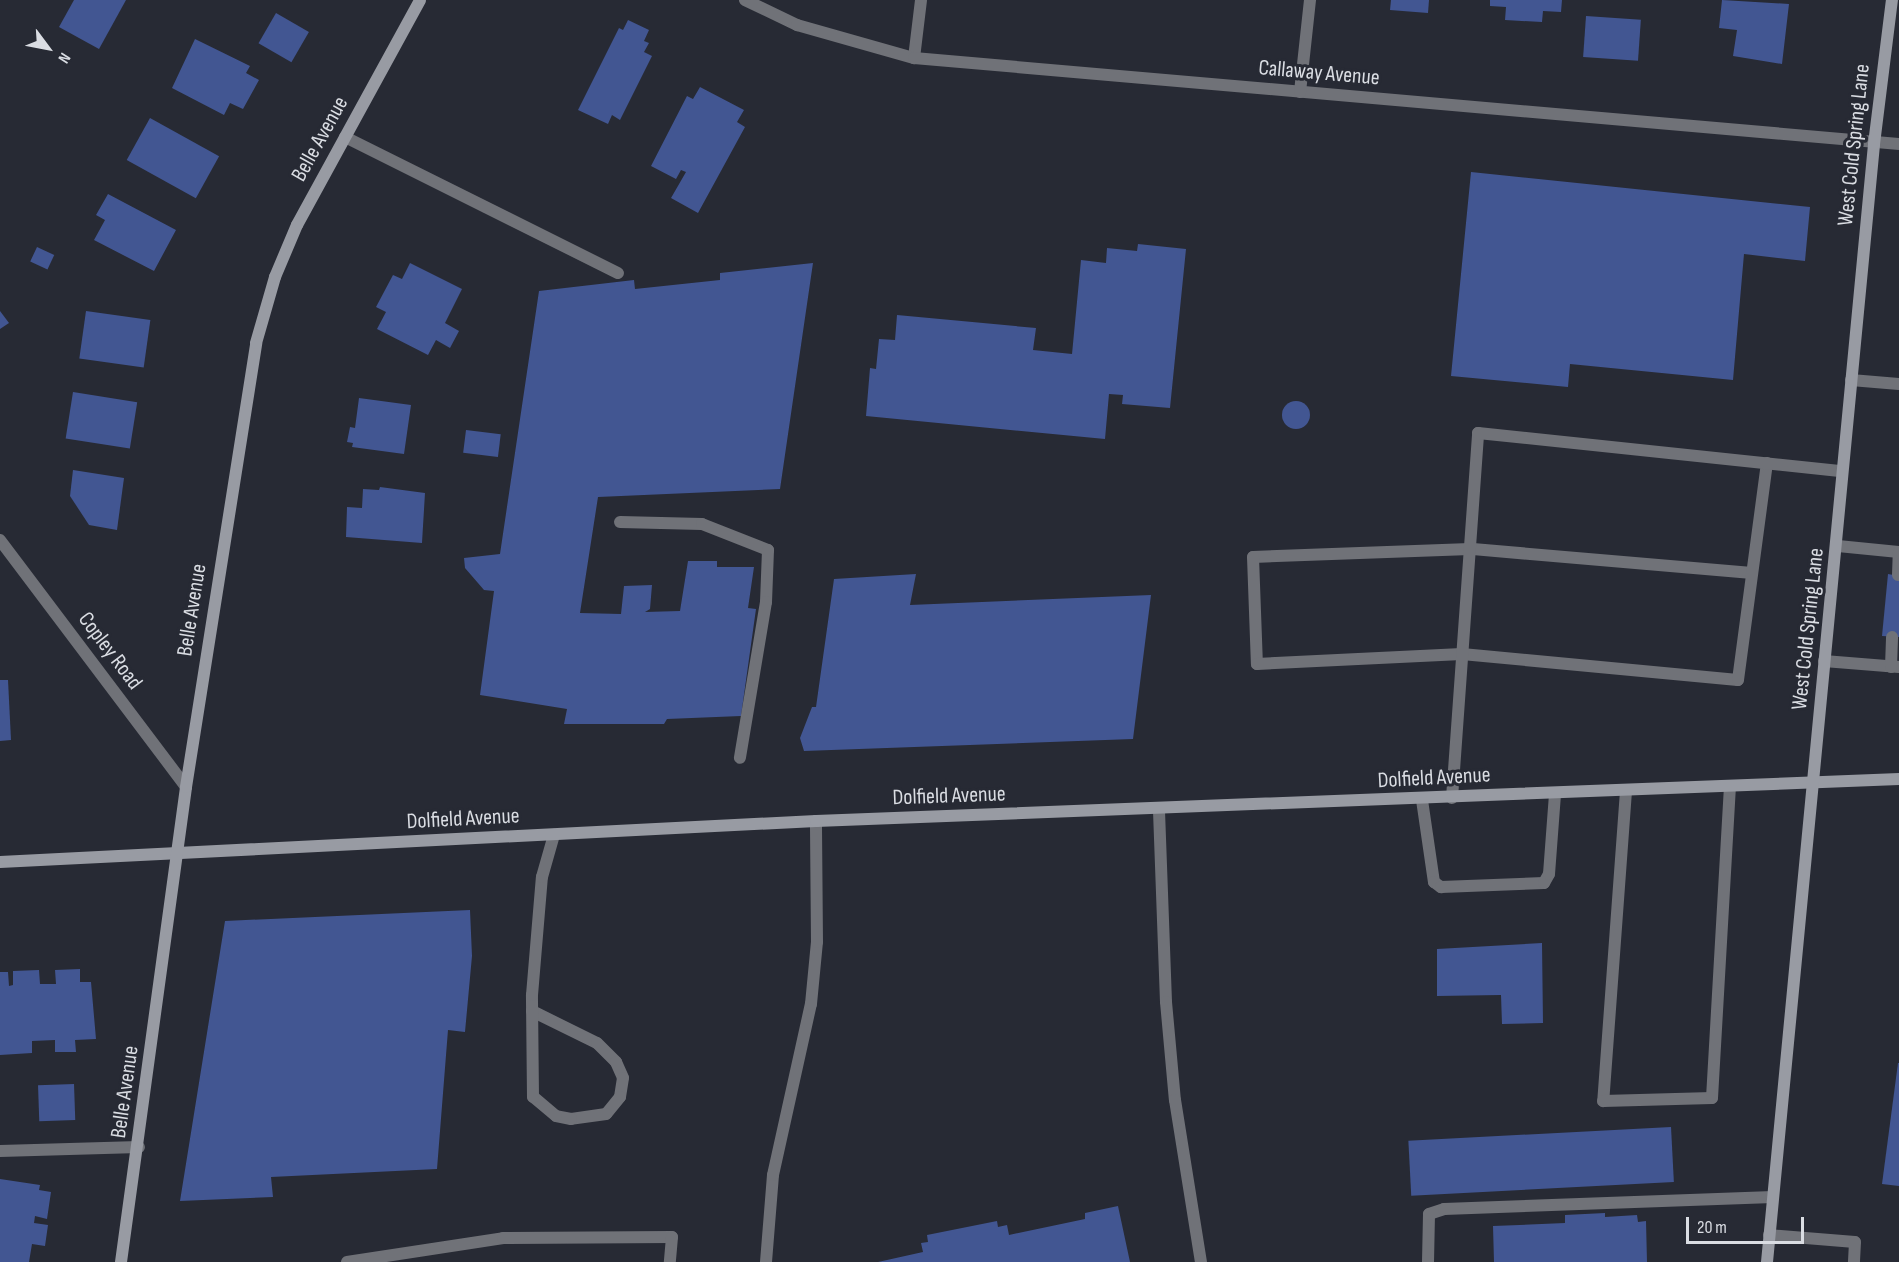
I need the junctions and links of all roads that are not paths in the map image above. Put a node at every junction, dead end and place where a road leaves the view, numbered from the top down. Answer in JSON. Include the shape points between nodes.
{"nodes":[{"id":1,"x":420,"y":0,"type":"edge"},
{"id":2,"x":745,"y":0,"type":"edge"},
{"id":3,"x":921,"y":0,"type":"edge"},
{"id":4,"x":1310,"y":0,"type":"edge"},
{"id":5,"x":1892,"y":0,"type":"edge"},
{"id":6,"x":914,"y":58,"type":"junction"},
{"id":7,"x":1300,"y":92,"type":"junction"},
{"id":8,"x":345,"y":137,"type":"junction"},
{"id":9,"x":1874,"y":144,"type":"junction"},
{"id":10,"x":1899,"y":144,"type":"edge"},
{"id":11,"x":618,"y":273,"type":"dead end"},
{"id":12,"x":1851,"y":380,"type":"junction"},
{"id":13,"x":1899,"y":384,"type":"edge"},
{"id":14,"x":1767,"y":463,"type":"junction"},
{"id":15,"x":1842,"y":471,"type":"junction"},
{"id":16,"x":620,"y":522,"type":"dead end"},
{"id":17,"x":0,"y":540,"type":"edge"},
{"id":18,"x":1838,"y":546,"type":"junction"},
{"id":19,"x":1470,"y":549,"type":"junction"},
{"id":20,"x":1899,"y":552,"type":"edge"},
{"id":21,"x":1752,"y":573,"type":"junction"},
{"id":22,"x":1898,"y":575,"type":"edge"},
{"id":23,"x":1892,"y":637,"type":"dead end"},
{"id":24,"x":1462,"y":654,"type":"junction"},
{"id":25,"x":1824,"y":661,"type":"junction"},
{"id":26,"x":1895,"y":667,"type":"edge"},
{"id":27,"x":740,"y":758,"type":"dead end"},
{"id":28,"x":1899,"y":779,"type":"edge"},
{"id":29,"x":1812,"y":784,"type":"junction"},
{"id":30,"x":186,"y":787,"type":"junction"},
{"id":31,"x":1730,"y":787,"type":"junction"},
{"id":32,"x":1626,"y":791,"type":"junction"},
{"id":33,"x":1555,"y":794,"type":"junction"},
{"id":34,"x":1452,"y":798,"type":"junction"},
{"id":35,"x":1422,"y":800,"type":"junction"},
{"id":36,"x":1159,"y":811,"type":"junction"},
{"id":37,"x":816,"y":821,"type":"junction"},
{"id":38,"x":554,"y":835,"type":"junction"},
{"id":39,"x":177,"y":855,"type":"junction"},
{"id":40,"x":0,"y":862,"type":"edge"},
{"id":41,"x":532,"y":1011,"type":"junction"},
{"id":42,"x":139,"y":1147,"type":"junction"},
{"id":43,"x":0,"y":1151,"type":"edge"},
{"id":44,"x":1773,"y":1197,"type":"junction"},
{"id":45,"x":1769,"y":1235,"type":"junction"},
{"id":46,"x":121,"y":1262,"type":"edge"},
{"id":47,"x":347,"y":1262,"type":"edge"},
{"id":48,"x":670,"y":1262,"type":"edge"},
{"id":49,"x":766,"y":1262,"type":"edge"},
{"id":50,"x":1201,"y":1262,"type":"edge"},
{"id":51,"x":1428,"y":1262,"type":"edge"},
{"id":52,"x":1767,"y":1262,"type":"edge"},
{"id":53,"x":1854,"y":1262,"type":"edge"}],
"edges":[{"from":1,"to":8,"type":"street","name":"Belle Avenue"},
{"from":2,"to":6,"type":"street","name":"Callaway Avenue","via":[[797,25]]},
{"from":3,"to":6,"type":"street"},
{"from":4,"to":7,"type":"street"},
{"from":5,"to":9,"type":"street","name":"West Cold Spring Lane"},
{"from":6,"to":7,"type":"street","name":"Callaway Avenue"},
{"from":7,"to":9,"type":"street","name":"Callaway Avenue"},
{"from":8,"to":11,"type":"street"},
{"from":8,"to":30,"type":"street","name":"Belle Avenue","via":[[293,235],[275,277],[256,343]]},
{"from":9,"to":10,"type":"street","name":"Callaway Avenue"},
{"from":9,"to":12,"type":"street","name":"West Cold Spring Lane"},
{"from":12,"to":13,"type":"street"},
{"from":12,"to":15,"type":"street","name":"West Cold Spring Lane"},
{"from":14,"to":15,"type":"street"},
{"from":14,"to":19,"type":"street","via":[[1478,433]]},
{"from":14,"to":21,"type":"street"},
{"from":15,"to":18,"type":"street","name":"West Cold Spring Lane"},
{"from":16,"to":27,"type":"street","via":[[702,525],[768,550],[766,602]]},
{"from":17,"to":30,"type":"street","name":"Copley Road"},
{"from":18,"to":20,"type":"street"},
{"from":18,"to":25,"type":"street","name":"West Cold Spring Lane"},
{"from":19,"to":21,"type":"street"},
{"from":19,"to":24,"type":"street"},
{"from":19,"to":24,"type":"street","via":[[1253,557],[1257,664]]},
{"from":20,"to":22,"type":"street"},
{"from":21,"to":24,"type":"street","via":[[1738,680]]},
{"from":23,"to":26,"type":"street"},
{"from":24,"to":34,"type":"street"},
{"from":25,"to":26,"type":"street"},
{"from":25,"to":29,"type":"street","name":"West Cold Spring Lane"},
{"from":28,"to":29,"type":"street","name":"Dolfield Avenue"},
{"from":29,"to":31,"type":"street","name":"Dolfield Avenue"},
{"from":29,"to":44,"type":"street","name":"West Cold Spring Lane"},
{"from":30,"to":39,"type":"street","name":"Belle Avenue"},
{"from":31,"to":32,"type":"street","name":"Dolfield Avenue"},
{"from":31,"to":32,"type":"street","via":[[1712,1098],[1603,1101]]},
{"from":32,"to":33,"type":"street","name":"Dolfield Avenue"},
{"from":33,"to":34,"type":"street","name":"Dolfield Avenue"},
{"from":33,"to":35,"type":"street","via":[[1550,874],[1544,883],[1441,887],[1434,882]]},
{"from":34,"to":35,"type":"street","name":"Dolfield Avenue"},
{"from":35,"to":36,"type":"street","name":"Dolfield Avenue"},
{"from":36,"to":37,"type":"street","name":"Dolfield Avenue"},
{"from":36,"to":50,"type":"street","via":[[1166,1002],[1174,1089]]},
{"from":37,"to":38,"type":"street","name":"Dolfield Avenue"},
{"from":37,"to":49,"type":"street","via":[[818,942],[811,1004],[773,1175]]},
{"from":38,"to":39,"type":"street","name":"Dolfield Avenue"},
{"from":38,"to":41,"type":"street","via":[[542,877]]},
{"from":39,"to":40,"type":"street","name":"Dolfield Avenue"},
{"from":39,"to":42,"type":"street","name":"Belle Avenue"},
{"from":41,"to":41,"type":"street","via":[[533,1098],[556,1116],[571,1119],[606,1114],[620,1097],[623,1078],[616,1062],[597,1043]]},
{"from":42,"to":43,"type":"street"},
{"from":42,"to":46,"type":"street","name":"Belle Avenue"},
{"from":44,"to":45,"type":"street","name":"West Cold Spring Lane"},
{"from":44,"to":51,"type":"street","via":[[1444,1209],[1429,1214]]},
{"from":45,"to":52,"type":"street","name":"West Cold Spring Lane"},
{"from":45,"to":53,"type":"street","via":[[1855,1242]]},
{"from":47,"to":48,"type":"street","via":[[503,1238],[672,1237]]}]}
